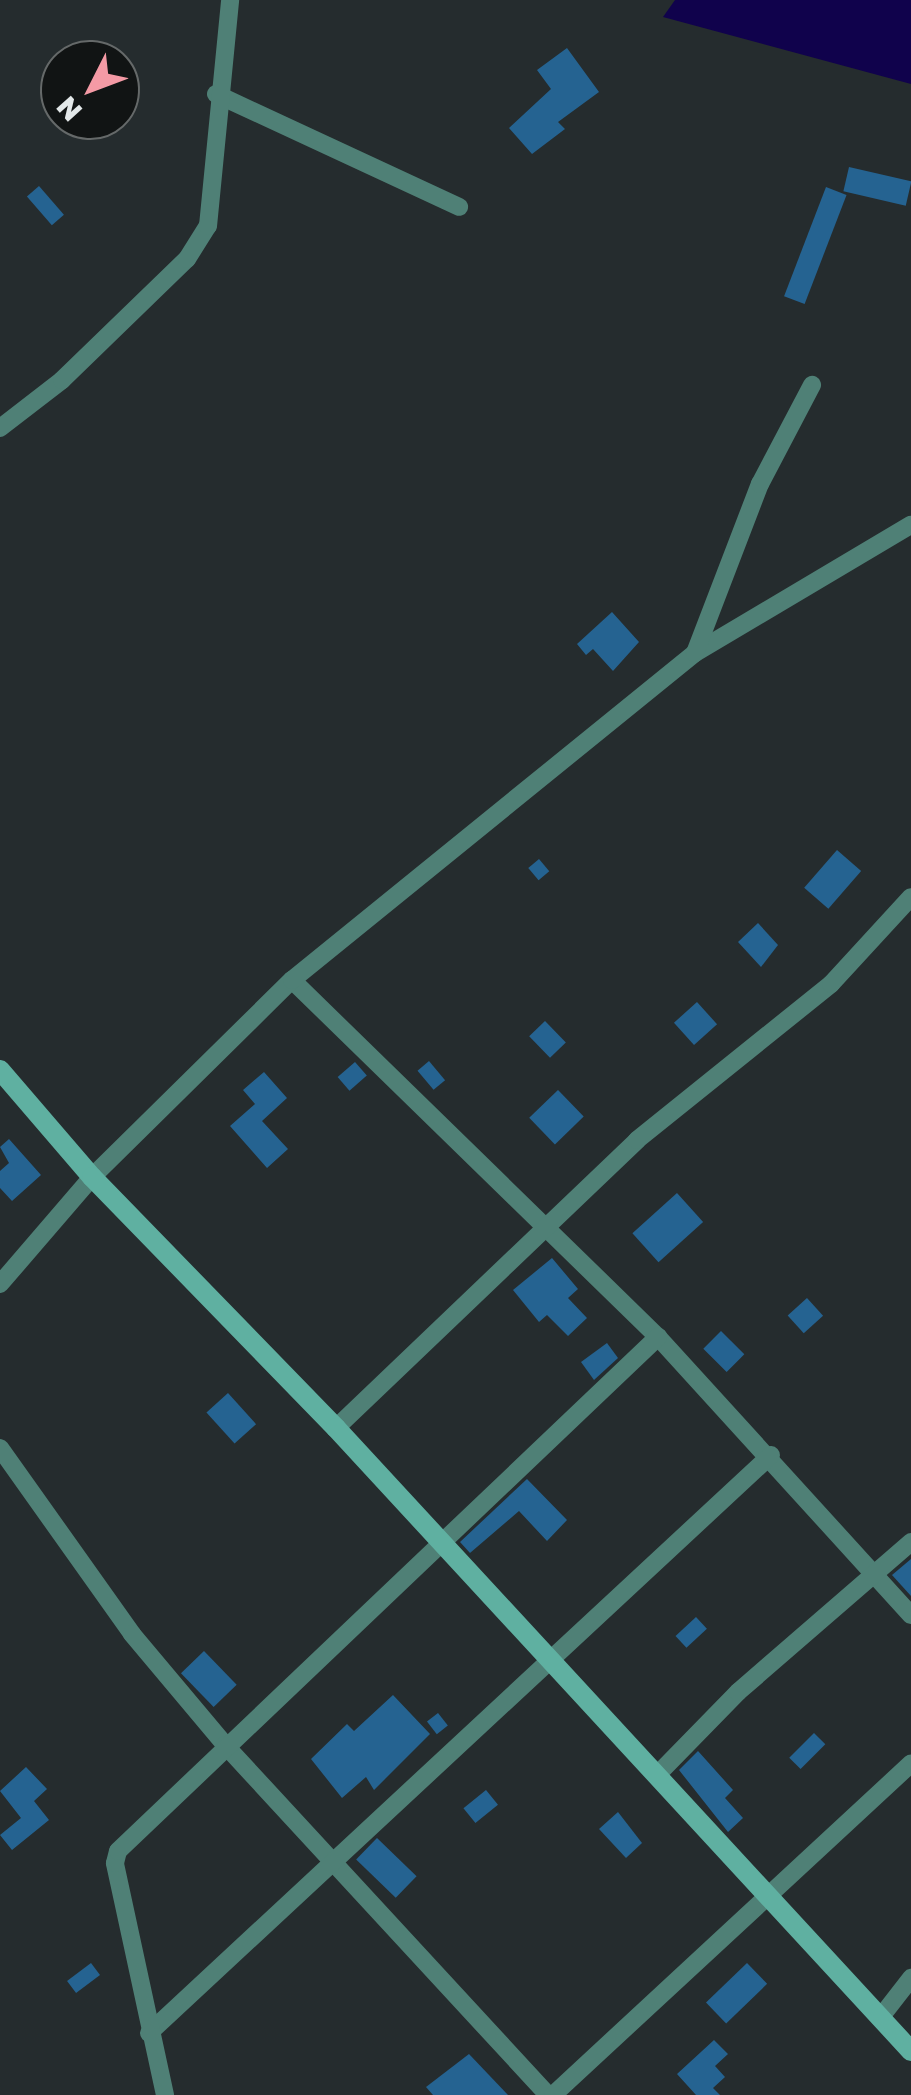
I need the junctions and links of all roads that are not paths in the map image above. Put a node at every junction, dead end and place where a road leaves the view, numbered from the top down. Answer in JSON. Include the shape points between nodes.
{"nodes":[{"id":1,"x":230,"y":0,"type":"edge"},
{"id":2,"x":216,"y":94,"type":"junction"},
{"id":3,"x":458,"y":207,"type":"dead end"},
{"id":4,"x":812,"y":384,"type":"dead end"},
{"id":5,"x":0,"y":428,"type":"edge"},
{"id":6,"x":911,"y":525,"type":"edge"},
{"id":7,"x":694,"y":653,"type":"junction"},
{"id":8,"x":911,"y":896,"type":"edge"},
{"id":9,"x":292,"y":980,"type":"junction"},
{"id":10,"x":2,"y":1075,"type":"edge"},
{"id":11,"x":92,"y":1177,"type":"junction"},
{"id":12,"x":546,"y":1227,"type":"junction"},
{"id":13,"x":0,"y":1284,"type":"edge"},
{"id":14,"x":658,"y":1337,"type":"junction"},
{"id":15,"x":336,"y":1428,"type":"junction"},
{"id":16,"x":0,"y":1448,"type":"edge"},
{"id":17,"x":771,"y":1455,"type":"junction"},
{"id":18,"x":911,"y":1542,"type":"edge"},
{"id":19,"x":445,"y":1544,"type":"junction"},
{"id":20,"x":875,"y":1577,"type":"junction"},
{"id":21,"x":911,"y":1615,"type":"edge"},
{"id":22,"x":550,"y":1658,"type":"junction"},
{"id":23,"x":225,"y":1745,"type":"junction"},
{"id":24,"x":911,"y":1763,"type":"edge"},
{"id":25,"x":658,"y":1774,"type":"junction"},
{"id":26,"x":335,"y":1858,"type":"junction"},
{"id":27,"x":768,"y":1896,"type":"junction"},
{"id":28,"x":911,"y":1978,"type":"edge"},
{"id":29,"x":880,"y":2018,"type":"junction"},
{"id":30,"x":148,"y":2033,"type":"junction"},
{"id":31,"x":911,"y":2051,"type":"edge"},
{"id":32,"x":165,"y":2095,"type":"edge"},
{"id":33,"x":550,"y":2095,"type":"edge"}],
"edges":[{"from":1,"to":2,"type":"street"},
{"from":2,"to":3,"type":"street"},
{"from":2,"to":5,"type":"street","via":[[212,208],[187,259],[62,380]]},
{"from":4,"to":7,"type":"street","via":[[760,484]]},
{"from":6,"to":7,"type":"street"},
{"from":7,"to":9,"type":"street"},
{"from":8,"to":12,"type":"street","via":[[830,984],[637,1140]]},
{"from":9,"to":11,"type":"street"},
{"from":9,"to":12,"type":"street"},
{"from":10,"to":11,"type":"street"},
{"from":11,"to":13,"type":"street"},
{"from":11,"to":15,"type":"street"},
{"from":12,"to":14,"type":"street"},
{"from":12,"to":15,"type":"street"},
{"from":14,"to":17,"type":"street"},
{"from":14,"to":19,"type":"street"},
{"from":15,"to":19,"type":"street"},
{"from":16,"to":23,"type":"street","via":[[132,1634]]},
{"from":17,"to":20,"type":"street"},
{"from":17,"to":22,"type":"street"},
{"from":18,"to":20,"type":"street"},
{"from":19,"to":22,"type":"street"},
{"from":19,"to":23,"type":"street"},
{"from":20,"to":21,"type":"street"},
{"from":20,"to":25,"type":"street","via":[[738,1692]]},
{"from":22,"to":25,"type":"street"},
{"from":22,"to":26,"type":"street"},
{"from":23,"to":26,"type":"street"},
{"from":23,"to":30,"type":"street","via":[[126,1840],[114,1863]]},
{"from":24,"to":27,"type":"street"},
{"from":25,"to":27,"type":"street"},
{"from":26,"to":30,"type":"street"},
{"from":26,"to":33,"type":"street"},
{"from":27,"to":29,"type":"street"},
{"from":27,"to":33,"type":"street"},
{"from":28,"to":29,"type":"street"},
{"from":29,"to":31,"type":"street"},
{"from":30,"to":32,"type":"street"}]}
